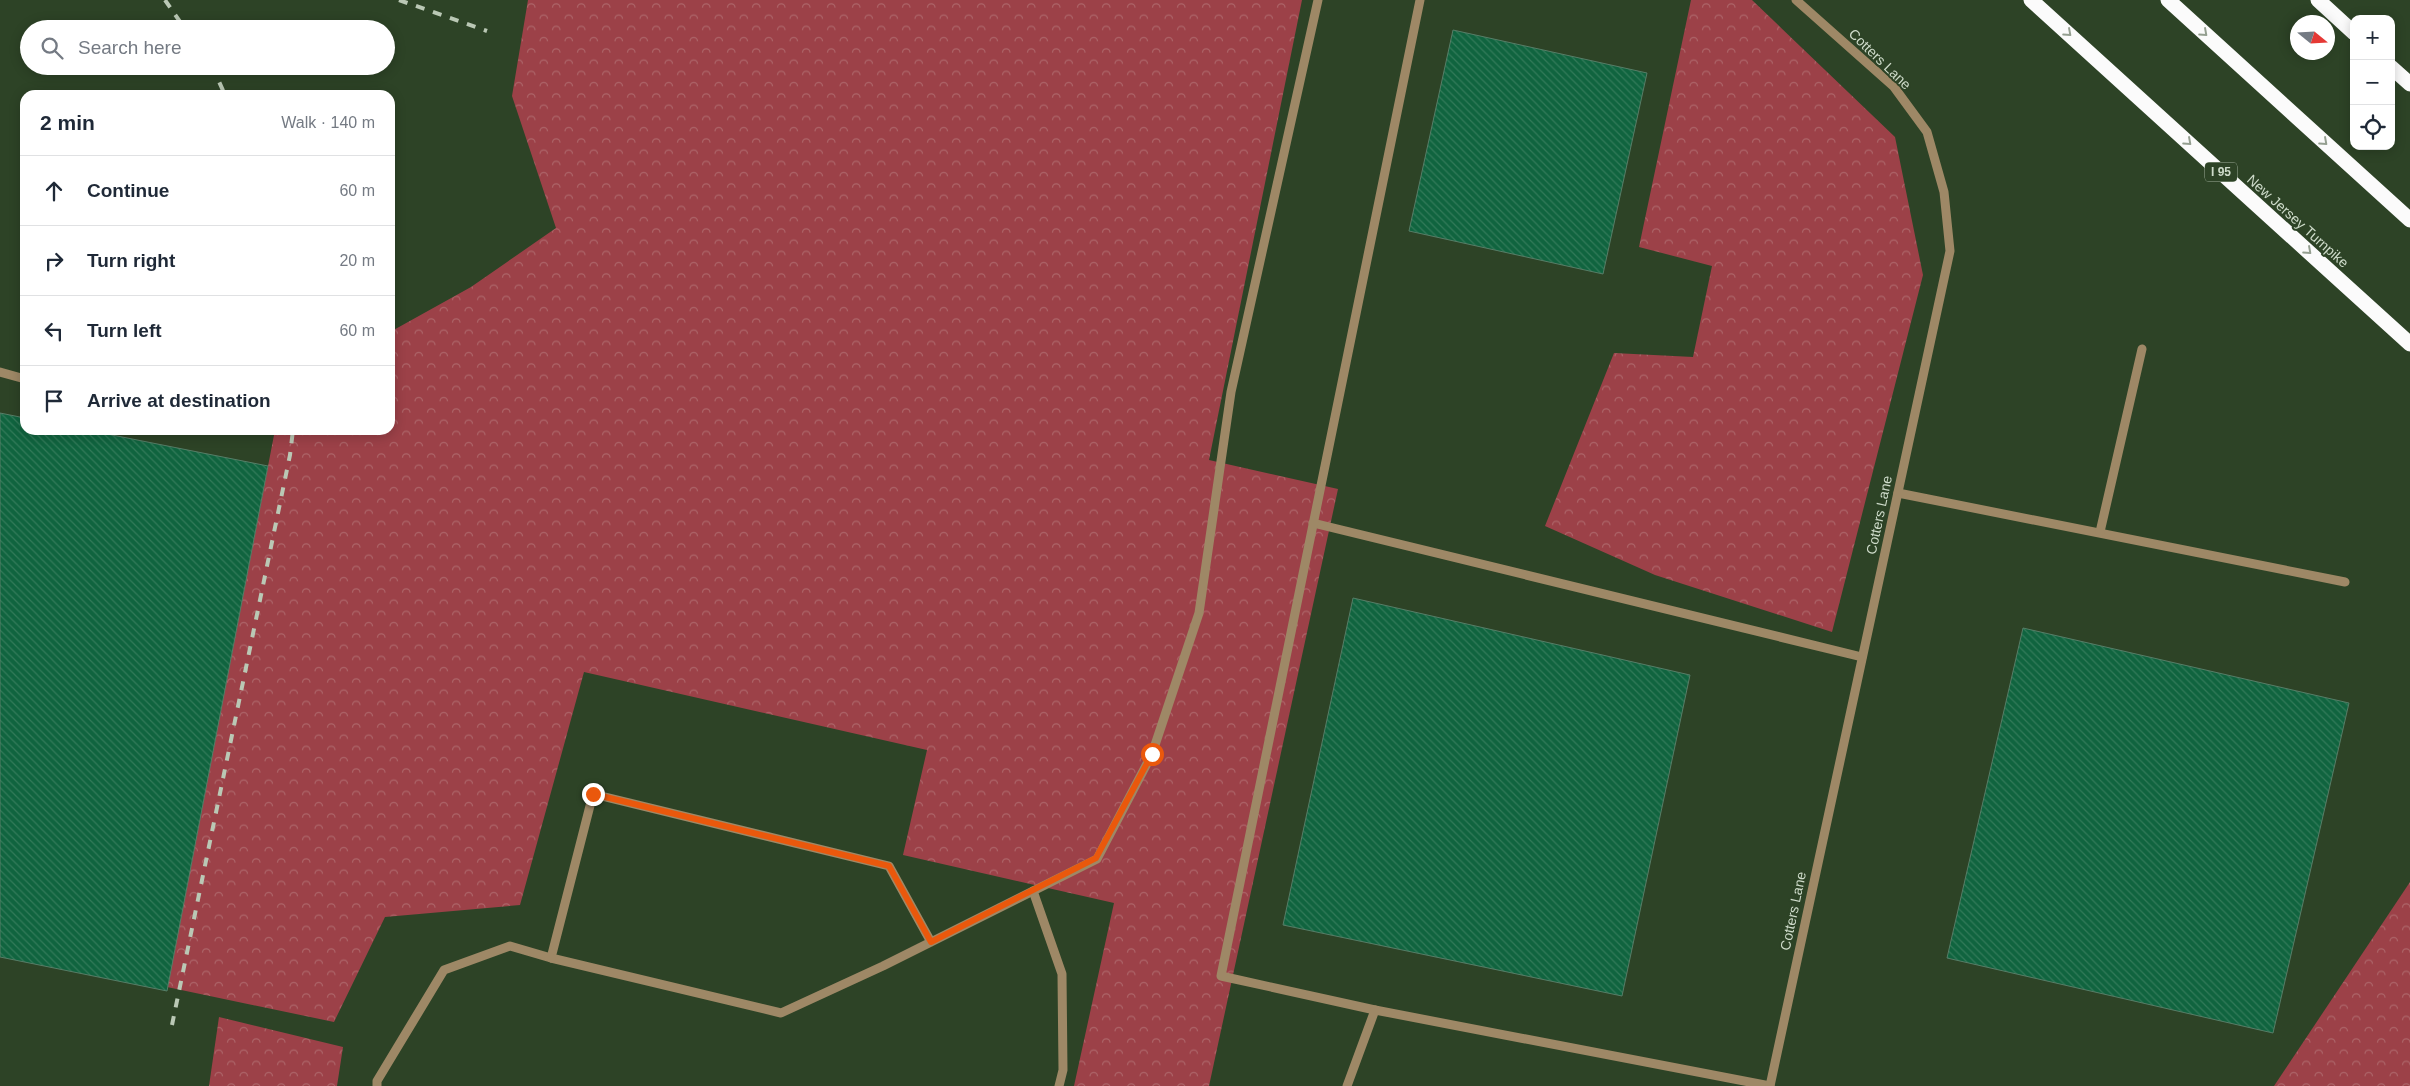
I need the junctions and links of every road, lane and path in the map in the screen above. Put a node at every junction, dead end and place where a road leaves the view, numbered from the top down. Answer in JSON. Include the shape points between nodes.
{"nodes":[{"id":1,"x":1318,"y":0,"type":"edge"},
{"id":2,"x":1420,"y":0,"type":"edge"},
{"id":3,"x":1796,"y":0,"type":"edge"},
{"id":4,"x":2032,"y":0,"type":"edge"},
{"id":5,"x":2168,"y":0,"type":"edge"},
{"id":6,"x":2318,"y":0,"type":"edge"},
{"id":7,"x":2350,"y":29,"type":"edge"},
{"id":8,"x":2395,"y":71,"type":"edge"},
{"id":9,"x":2410,"y":84,"type":"edge"},
{"id":10,"x":2410,"y":220,"type":"edge"},
{"id":11,"x":2410,"y":344,"type":"edge"},
{"id":12,"x":2142,"y":349,"type":"dead end"},
{"id":13,"x":0,"y":372,"type":"edge"},
{"id":14,"x":20,"y":378,"type":"edge"},
{"id":15,"x":1898,"y":493,"type":"junction"},
{"id":16,"x":1313,"y":523,"type":"junction"},
{"id":17,"x":2100,"y":532,"type":"junction"},
{"id":18,"x":2345,"y":582,"type":"dead end"},
{"id":19,"x":1862,"y":657,"type":"junction"},
{"id":20,"x":1032,"y":891,"type":"junction"},
{"id":21,"x":931,"y":942,"type":"junction"},
{"id":22,"x":552,"y":958,"type":"junction"},
{"id":23,"x":1375,"y":1010,"type":"junction"},
{"id":24,"x":377,"y":1086,"type":"edge"},
{"id":25,"x":1060,"y":1086,"type":"edge"},
{"id":26,"x":1347,"y":1086,"type":"edge"},
{"id":27,"x":1770,"y":1086,"type":"edge"}],
"edges":[{"from":1,"to":20,"type":"street","via":[[1231,392],[1200,613],[1152,754],[1096,858]]},
{"from":2,"to":16,"type":"street"},
{"from":3,"to":15,"type":"street","name":"Cotters Lane","via":[[1894,87],[1927,132],[1944,192],[1950,251]]},
{"from":4,"to":11,"type":"highway","name":"New Jersey Turnpike","number":"I 95","one_way":true},
{"from":5,"to":10,"type":"highway","one_way":true},
{"from":6,"to":7,"type":"highway"},
{"from":8,"to":9,"type":"highway"},
{"from":12,"to":17,"type":"street"},
{"from":13,"to":14,"type":"street"},
{"from":15,"to":17,"type":"street"},
{"from":15,"to":19,"type":"street","name":"Cotters Lane"},
{"from":16,"to":19,"type":"street"},
{"from":16,"to":23,"type":"street","via":[[1221,976]]},
{"from":17,"to":18,"type":"street"},
{"from":19,"to":27,"type":"street","name":"Cotters Lane"},
{"from":20,"to":21,"type":"street"},
{"from":20,"to":25,"type":"street","via":[[1062,974]]},
{"from":21,"to":22,"type":"street","via":[[781,1013]]},
{"from":21,"to":22,"type":"street","via":[[889,866],[593,794]]},
{"from":22,"to":24,"type":"street","via":[[510,946],[444,970],[377,1081]]},
{"from":23,"to":26,"type":"street"},
{"from":23,"to":27,"type":"street"}]}
